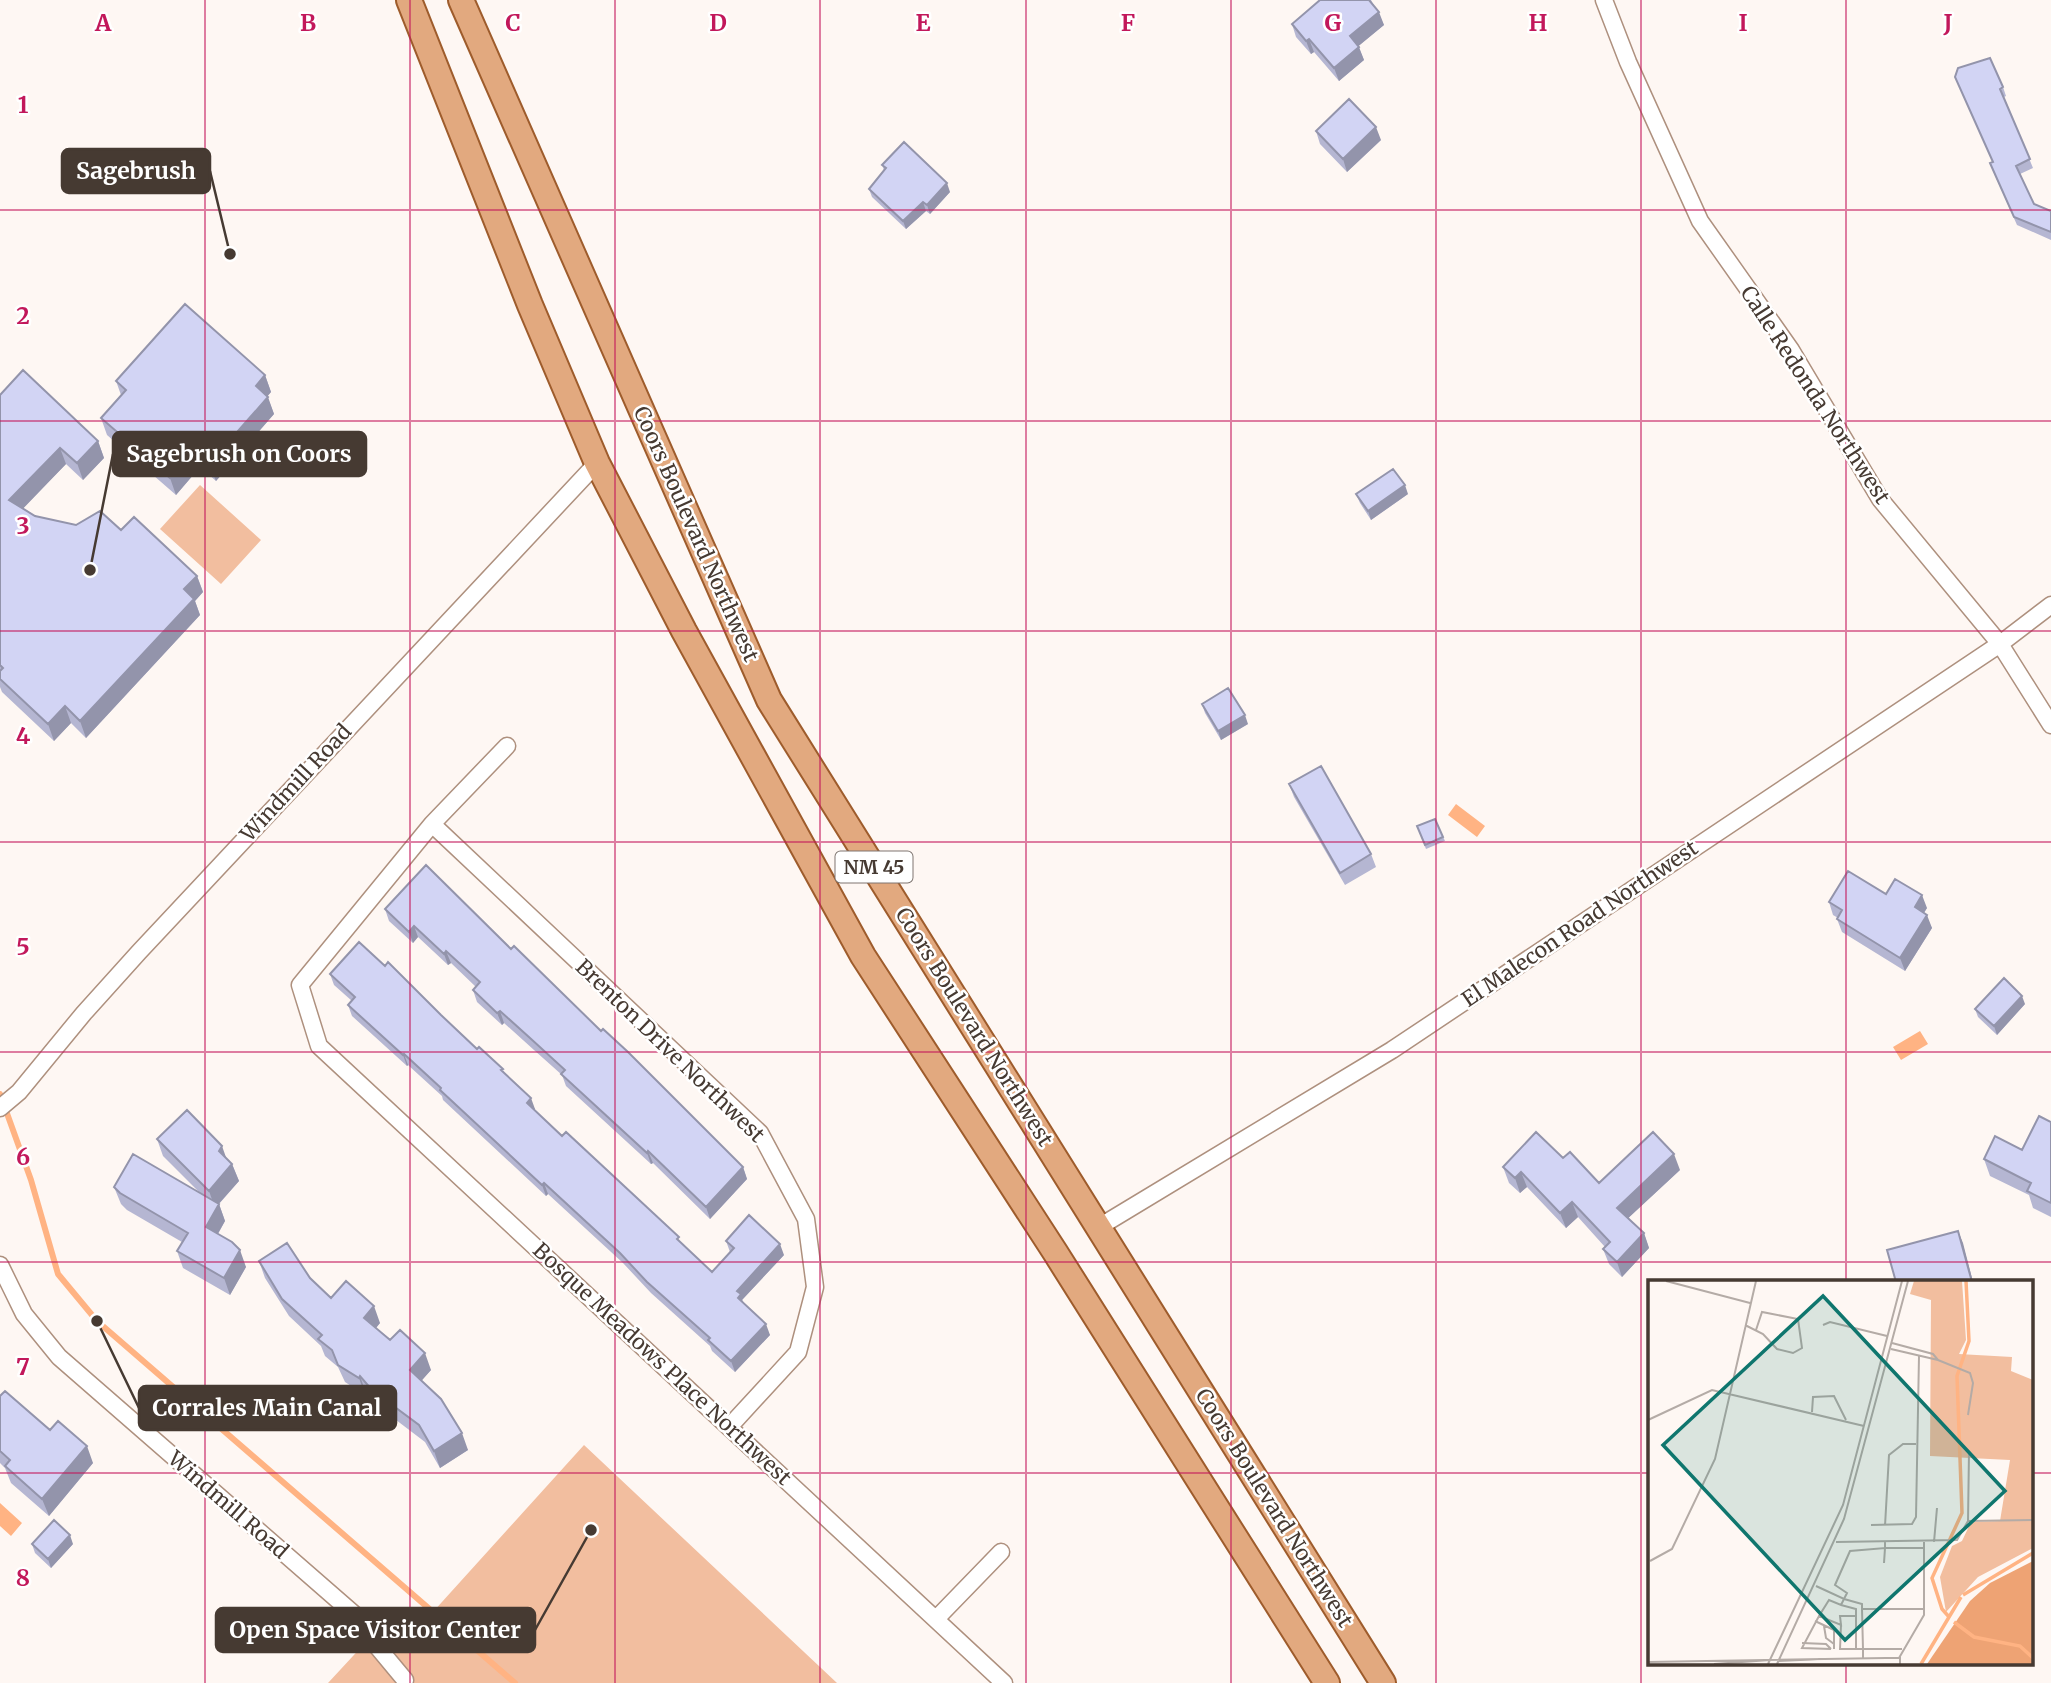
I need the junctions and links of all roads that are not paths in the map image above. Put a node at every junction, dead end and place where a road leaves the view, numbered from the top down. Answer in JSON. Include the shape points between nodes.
{"nodes":[{"id":1,"x":409,"y":0,"type":"edge"},
{"id":2,"x":461,"y":0,"type":"edge"},
{"id":3,"x":1604,"y":0,"type":"edge"},
{"id":4,"x":597,"y":463,"type":"junction"},
{"id":5,"x":2051,"y":605,"type":"edge"},
{"id":6,"x":2000,"y":644,"type":"junction"},
{"id":7,"x":2051,"y":725,"type":"edge"},
{"id":8,"x":507,"y":746,"type":"dead end"},
{"id":9,"x":432,"y":824,"type":"junction"},
{"id":10,"x":0,"y":1108,"type":"edge"},
{"id":11,"x":1099,"y":1227,"type":"junction"},
{"id":12,"x":0,"y":1265,"type":"edge"},
{"id":13,"x":730,"y":1426,"type":"junction"},
{"id":14,"x":1001,"y":1552,"type":"dead end"},
{"id":15,"x":936,"y":1619,"type":"junction"},
{"id":16,"x":405,"y":1680,"type":"dead end"},
{"id":17,"x":1004,"y":1683,"type":"edge"},
{"id":18,"x":1328,"y":1683,"type":"edge"},
{"id":19,"x":1383,"y":1683,"type":"edge"}],
"edges":[{"from":1,"to":4,"type":"main road","number":"NM 45"},
{"from":2,"to":11,"type":"main road","name":"Coors Boulevard Northwest","number":"NM 45","via":[[769,700]]},
{"from":3,"to":6,"type":"street","name":"Calle Redonda Northwest","via":[[1700,220],[1791,350],[1880,499]]},
{"from":4,"to":10,"type":"street","name":"Windmill Road","via":[[139,952],[19,1092]]},
{"from":4,"to":18,"type":"main road","number":"NM 45","via":[[863,956]]},
{"from":5,"to":6,"type":"street","name":"El Malecon Road Northwest"},
{"from":6,"to":7,"type":"street","name":"Calle Redonda Northwest"},
{"from":6,"to":11,"type":"street","name":"El Malecon Road Northwest","via":[[1392,1050]]},
{"from":8,"to":9,"type":"street"},
{"from":9,"to":13,"type":"street","name":"Brenton Drive Northwest","via":[[761,1133],[806,1219],[815,1287],[797,1352]]},
{"from":9,"to":13,"type":"street","name":"Bosque Meadows Place Northwest","via":[[300,985],[319,1046]]},
{"from":11,"to":19,"type":"main road","name":"Coors Boulevard Northwest","number":"NM 45"},
{"from":12,"to":16,"type":"street","name":"Windmill Road","via":[[24,1314],[59,1357],[355,1615]]},
{"from":13,"to":15,"type":"street","name":"Bosque Meadows Place Northwest"},
{"from":14,"to":15,"type":"street"},
{"from":15,"to":17,"type":"street","name":"Bosque Meadows Place Northwest"}]}
